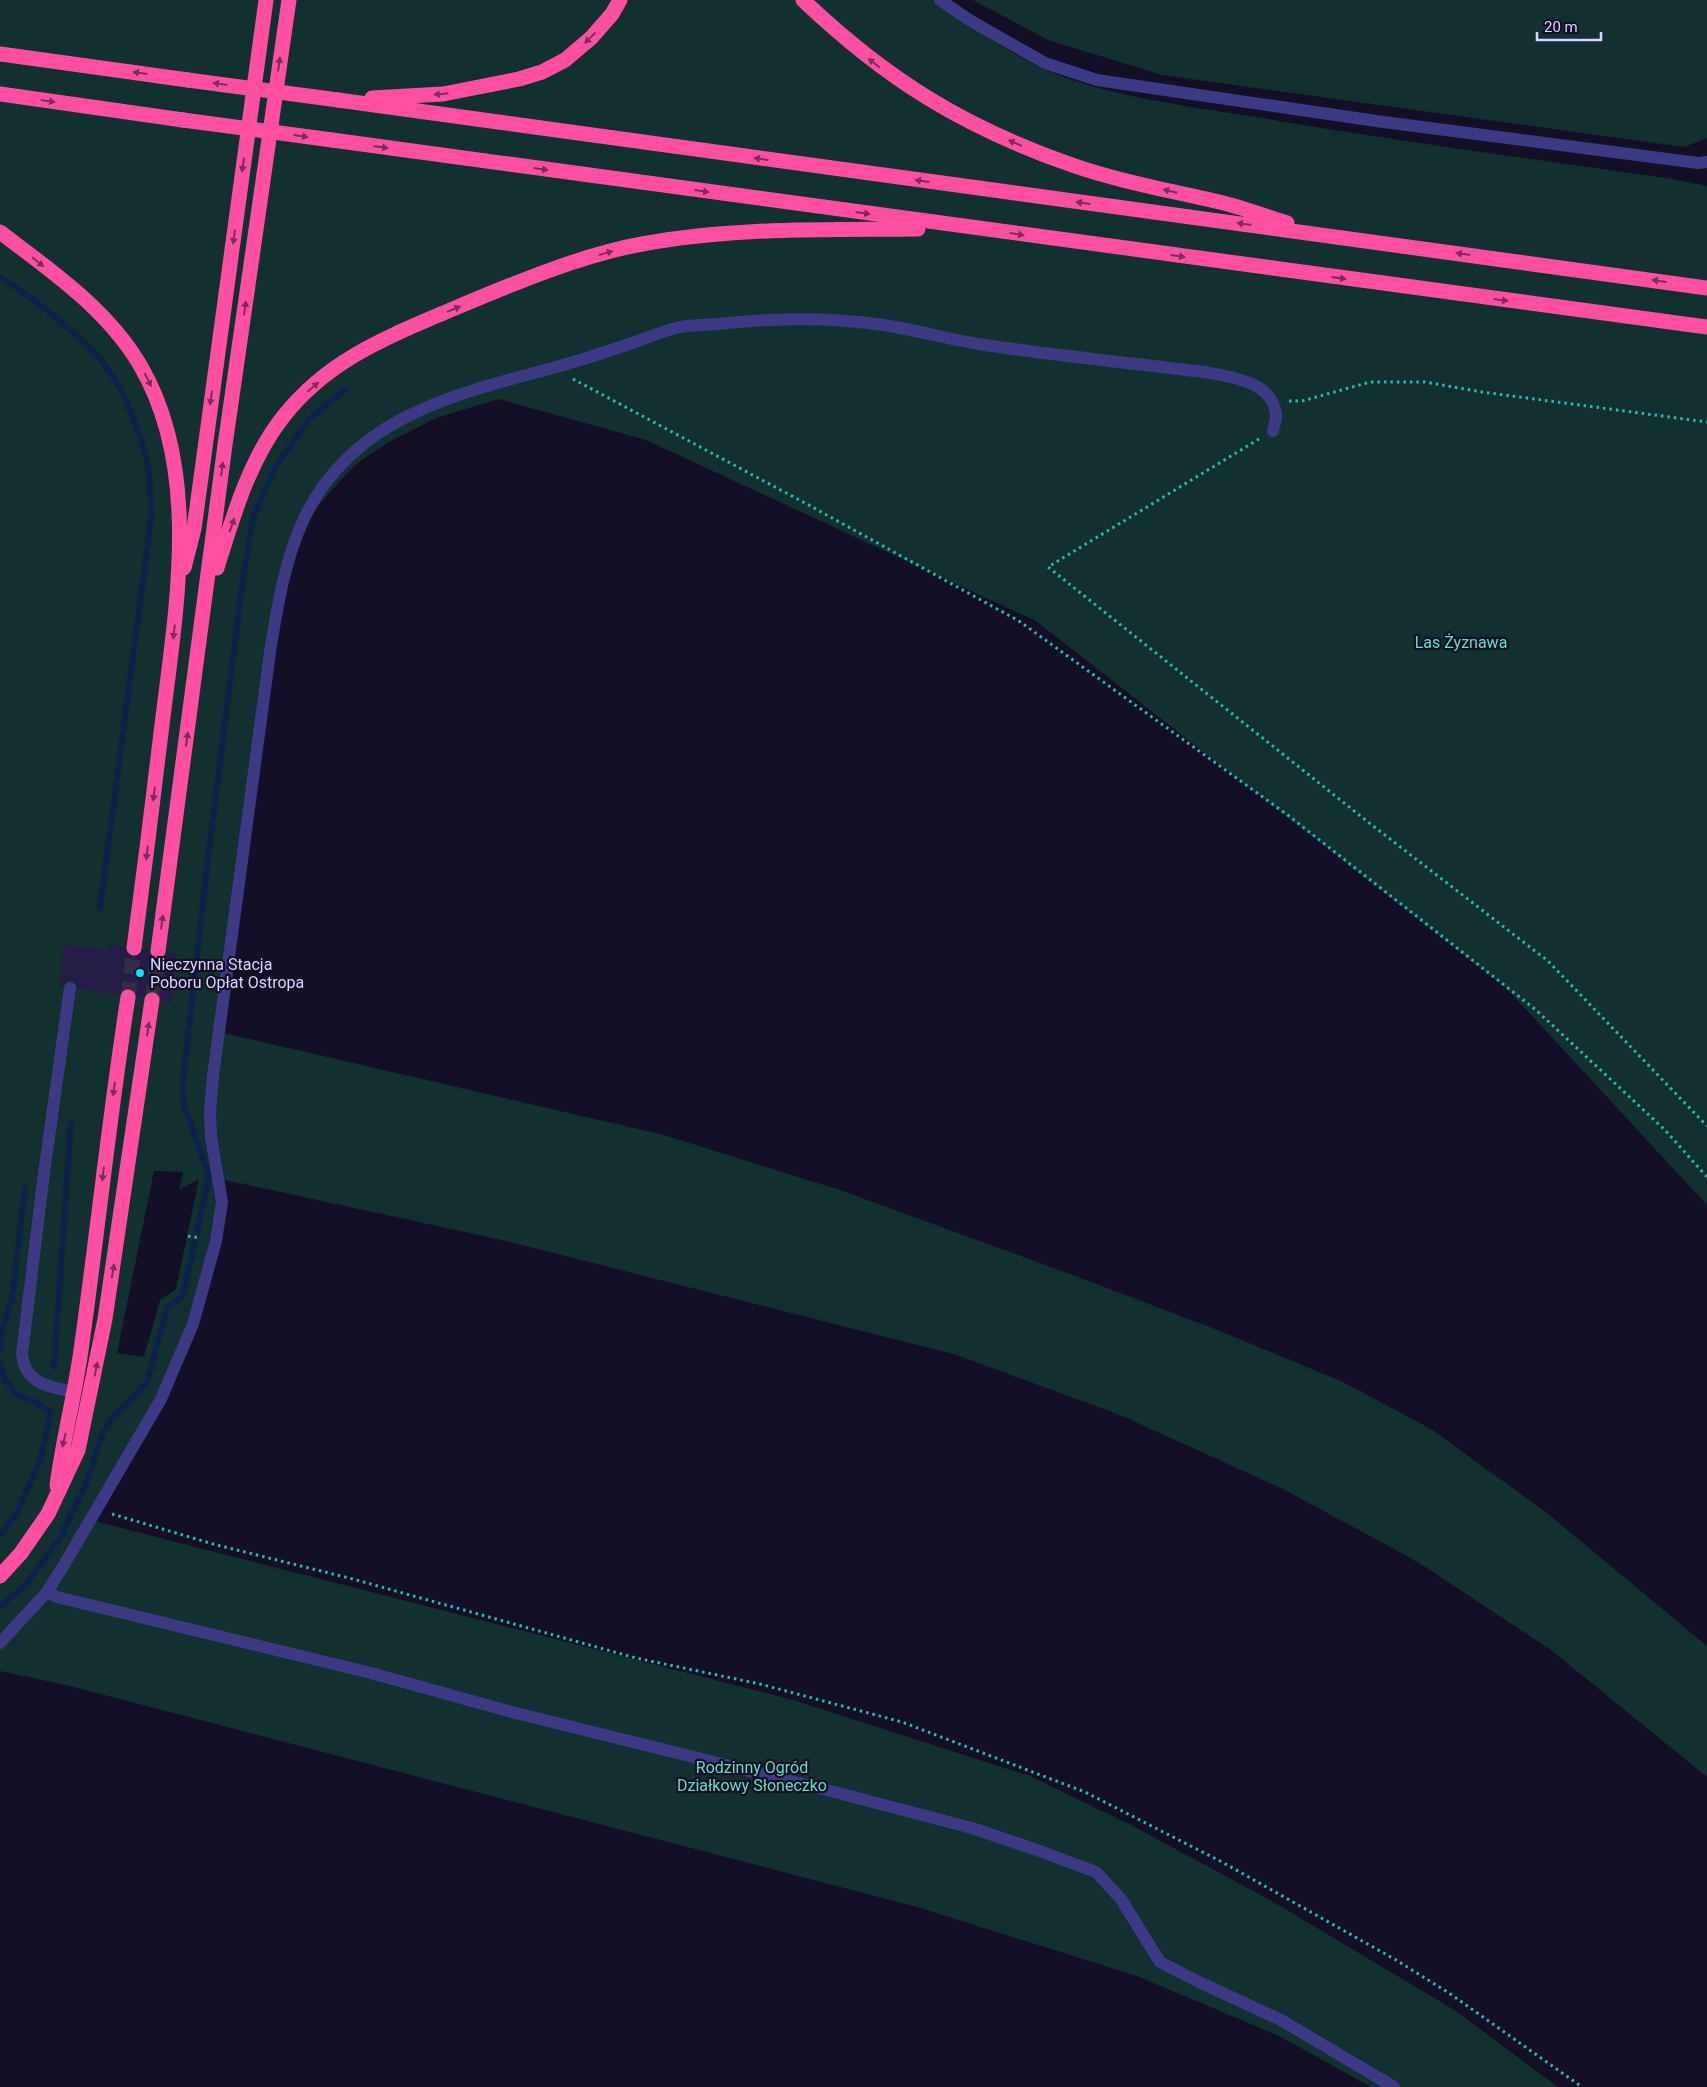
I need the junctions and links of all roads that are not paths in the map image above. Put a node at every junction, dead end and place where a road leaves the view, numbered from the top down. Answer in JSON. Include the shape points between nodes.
{"nodes":[{"id":1,"x":266,"y":0,"type":"edge"},
{"id":2,"x":289,"y":0,"type":"edge"},
{"id":3,"x":620,"y":0,"type":"edge"},
{"id":4,"x":803,"y":0,"type":"edge"},
{"id":5,"x":940,"y":0,"type":"edge"},
{"id":6,"x":0,"y":54,"type":"edge"},
{"id":7,"x":0,"y":94,"type":"edge"},
{"id":8,"x":338,"y":100,"type":"junction"},
{"id":9,"x":1707,"y":162,"type":"edge"},
{"id":10,"x":969,"y":228,"type":"junction"},
{"id":11,"x":0,"y":232,"type":"edge"},
{"id":12,"x":1327,"y":236,"type":"junction"},
{"id":13,"x":1707,"y":288,"type":"edge"},
{"id":14,"x":1707,"y":327,"type":"edge"},
{"id":15,"x":1273,"y":431,"type":"road end"},
{"id":16,"x":179,"y":584,"type":"junction"},
{"id":17,"x":206,"y":604,"type":"junction"},
{"id":18,"x":134,"y":948,"type":"tunnel mouth"},
{"id":19,"x":158,"y":951,"type":"tunnel mouth"},
{"id":20,"x":70,"y":988,"type":"dead end"},
{"id":21,"x":128,"y":997,"type":"tunnel mouth"},
{"id":22,"x":152,"y":1000,"type":"tunnel mouth"},
{"id":23,"x":74,"y":1392,"type":"junction"},
{"id":24,"x":56,"y":1500,"type":"junction"},
{"id":25,"x":0,"y":1576,"type":"edge"},
{"id":26,"x":46,"y":1592,"type":"junction"},
{"id":27,"x":0,"y":1643,"type":"edge"},
{"id":28,"x":1394,"y":2087,"type":"edge"}],
"edges":[{"from":1,"to":16,"type":"highway","one_way":true,"via":[[194,529]]},
{"from":17,"to":2,"type":"highway","one_way":true,"via":[[225,445]]},
{"from":3,"to":8,"type":"highway","one_way":true,"via":[[591,38],[565,60],[542,72],[443,94]]},
{"from":12,"to":4,"type":"highway","one_way":true,"via":[[1217,201],[1098,173],[996,135],[946,111],[887,73],[837,33]]},
{"from":5,"to":9,"type":"lane","via":[[1045,63],[1097,80],[1376,121]]},
{"from":8,"to":6,"type":"highway","one_way":true,"bridge":true},
{"from":7,"to":10,"type":"highway","one_way":true,"bridge":true},
{"from":12,"to":8,"type":"highway","one_way":true},
{"from":10,"to":14,"type":"highway","one_way":true},
{"from":17,"to":10,"type":"highway","one_way":true,"via":[[254,462],[268,437],[303,395],[348,358],[380,340],[548,271],[640,244],[687,236],[764,231]]},
{"from":11,"to":16,"type":"highway","one_way":true,"via":[[76,292],[104,319],[130,350],[152,389],[172,448],[178,493]]},
{"from":13,"to":12,"type":"highway","one_way":true},
{"from":15,"to":26,"type":"lane","via":[[1276,416],[1271,400],[1260,387],[1234,378],[984,345],[885,325],[832,319],[751,320],[678,327],[438,401],[412,413],[362,445],[320,489],[311,504],[282,585],[212,1076],[211,1137],[222,1202],[216,1241],[192,1324],[161,1398]]},
{"from":16,"to":18,"type":"highway","one_way":true},
{"from":19,"to":17,"type":"highway","one_way":true},
{"from":20,"to":23,"type":"lane","via":[[22,1354],[26,1371],[35,1380]]},
{"from":21,"to":23,"type":"highway","one_way":true},
{"from":24,"to":22,"type":"highway","one_way":true,"via":[[78,1450],[97,1368]]},
{"from":23,"to":24,"type":"highway","one_way":true},
{"from":24,"to":25,"type":"highway","via":[[35,1534]]},
{"from":26,"to":27,"type":"lane"},
{"from":26,"to":28,"type":"lane","via":[[57,1598],[371,1673],[508,1711],[832,1791],[972,1828],[1046,1853],[1096,1872],[1121,1899],[1160,1962],[1281,2020]]}]}
